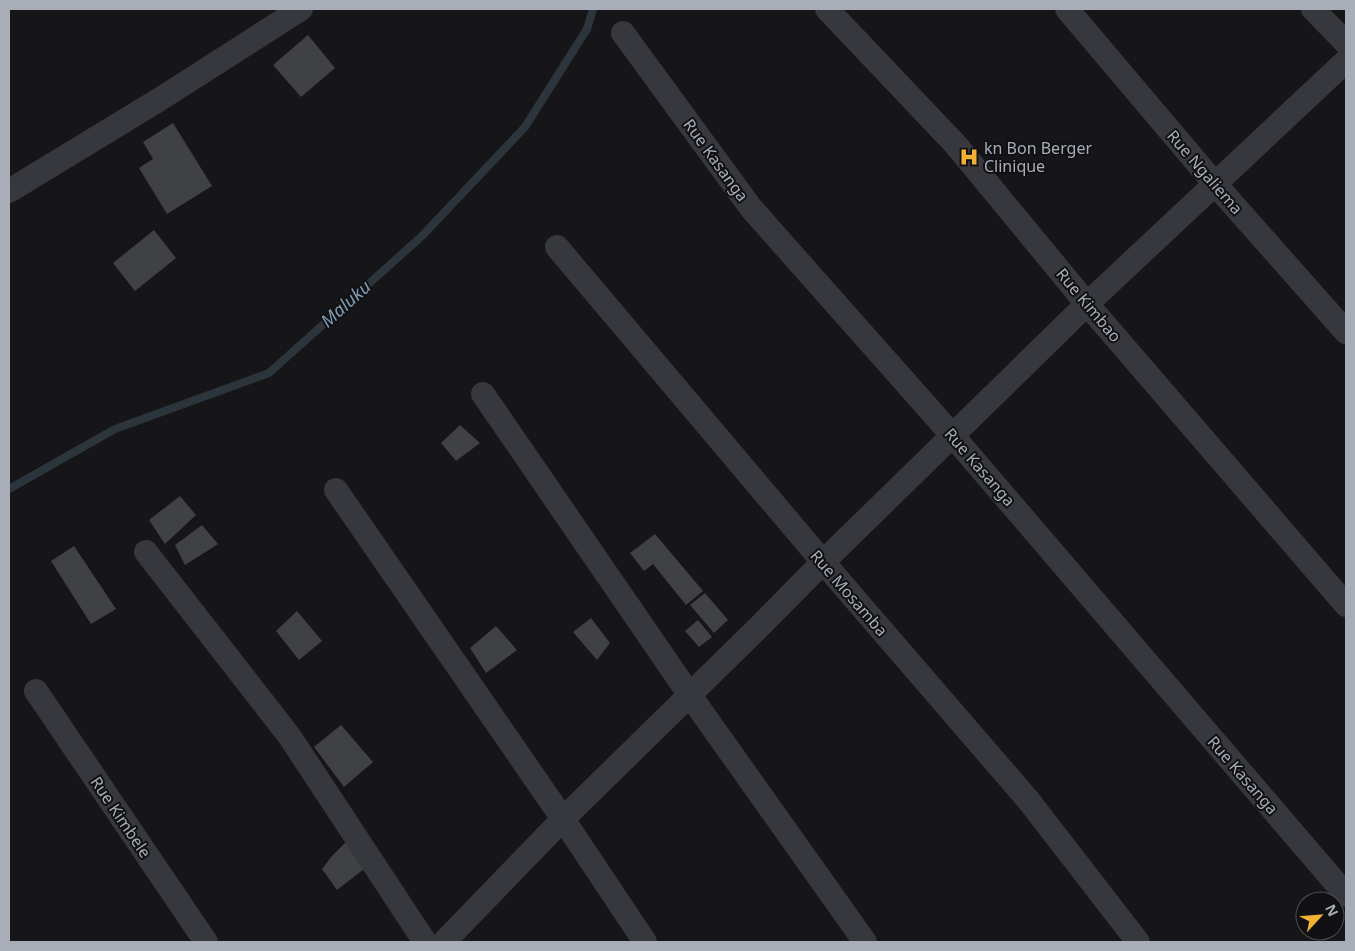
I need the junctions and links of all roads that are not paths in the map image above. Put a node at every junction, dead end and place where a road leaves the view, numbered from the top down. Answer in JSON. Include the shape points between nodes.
{"nodes":[{"id":1,"x":300,"y":9,"type":"edge"},
{"id":2,"x":827,"y":9,"type":"edge"},
{"id":3,"x":1068,"y":9,"type":"edge"},
{"id":4,"x":1313,"y":9,"type":"edge"},
{"id":5,"x":623,"y":33,"type":"dead end"},
{"id":6,"x":1346,"y":43,"type":"edge"},
{"id":7,"x":1346,"y":61,"type":"edge"},
{"id":8,"x":1215,"y":184,"type":"junction"},
{"id":9,"x":9,"y":191,"type":"edge"},
{"id":10,"x":557,"y":247,"type":"dead end"},
{"id":11,"x":1087,"y":304,"type":"junction"},
{"id":12,"x":1346,"y":332,"type":"edge"},
{"id":13,"x":482,"y":394,"type":"dead end"},
{"id":14,"x":953,"y":436,"type":"junction"},
{"id":15,"x":336,"y":490,"type":"dead end"},
{"id":16,"x":146,"y":552,"type":"dead end"},
{"id":17,"x":823,"y":562,"type":"junction"},
{"id":18,"x":1346,"y":605,"type":"edge"},
{"id":19,"x":36,"y":691,"type":"dead end"},
{"id":20,"x":689,"y":694,"type":"junction"},
{"id":21,"x":563,"y":819,"type":"junction"},
{"id":22,"x":1346,"y":895,"type":"edge"},
{"id":23,"x":206,"y":942,"type":"edge"},
{"id":24,"x":425,"y":942,"type":"edge"},
{"id":25,"x":444,"y":942,"type":"edge"},
{"id":26,"x":645,"y":942,"type":"edge"},
{"id":27,"x":864,"y":942,"type":"edge"},
{"id":28,"x":1138,"y":942,"type":"edge"}],
"edges":[{"from":1,"to":9,"type":"street"},
{"from":2,"to":11,"type":"street","name":"Rue Kimbao","via":[[956,145]]},
{"from":3,"to":8,"type":"street","name":"Rue Ngaliema"},
{"from":4,"to":6,"type":"street"},
{"from":5,"to":14,"type":"street","name":"Rue Kasanga","via":[[751,208]]},
{"from":7,"to":8,"type":"street"},
{"from":8,"to":11,"type":"street"},
{"from":8,"to":12,"type":"street","name":"Rue Ngaliema"},
{"from":10,"to":17,"type":"street","name":"Rue Mosamba"},
{"from":11,"to":14,"type":"street"},
{"from":11,"to":18,"type":"street","name":"Rue Kimbao"},
{"from":13,"to":20,"type":"street"},
{"from":14,"to":17,"type":"street"},
{"from":14,"to":22,"type":"street","name":"Rue Kasanga"},
{"from":15,"to":21,"type":"street"},
{"from":16,"to":24,"type":"street","via":[[290,737]]},
{"from":17,"to":20,"type":"street"},
{"from":17,"to":28,"type":"street","name":"Rue Mosamba","via":[[1029,801]]},
{"from":19,"to":23,"type":"street","name":"Rue Kimbele"},
{"from":20,"to":21,"type":"street"},
{"from":20,"to":27,"type":"street"},
{"from":21,"to":25,"type":"street"},
{"from":21,"to":26,"type":"street"}]}
